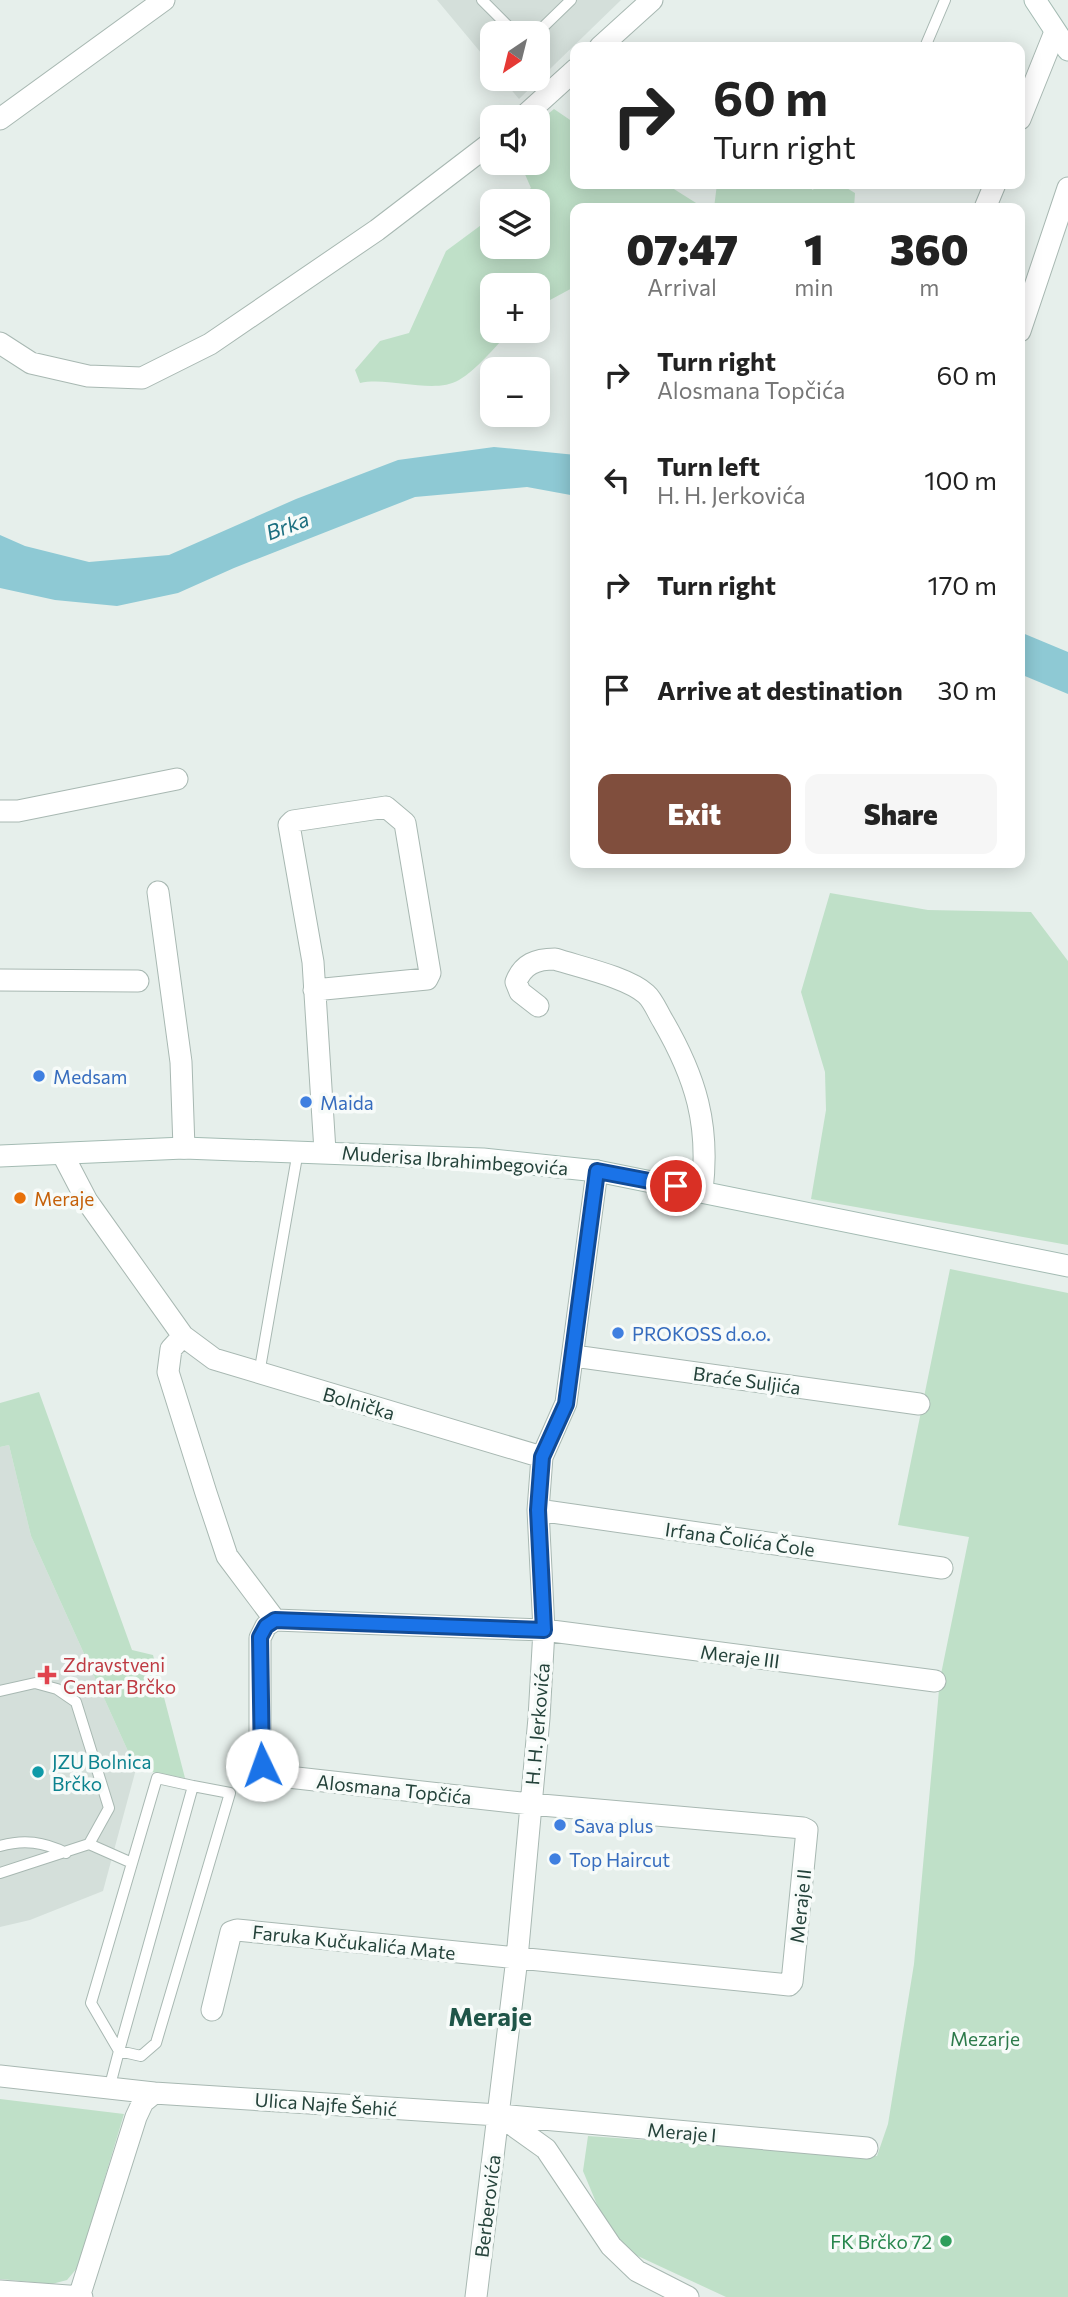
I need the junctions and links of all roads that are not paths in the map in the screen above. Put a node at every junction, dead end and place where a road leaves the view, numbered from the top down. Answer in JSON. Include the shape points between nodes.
{"nodes":[{"id":1,"x":143,"y":0,"type":"edge"},
{"id":2,"x":164,"y":0,"type":"edge"},
{"id":3,"x":482,"y":0,"type":"edge"},
{"id":4,"x":571,"y":0,"type":"edge"},
{"id":5,"x":652,"y":0,"type":"edge"},
{"id":6,"x":945,"y":0,"type":"edge"},
{"id":7,"x":1035,"y":0,"type":"edge"},
{"id":8,"x":503,"y":21,"type":"edge"},
{"id":9,"x":549,"y":21,"type":"edge"},
{"id":10,"x":1055,"y":32,"type":"junction"},
{"id":11,"x":606,"y":42,"type":"edge"},
{"id":12,"x":927,"y":42,"type":"edge"},
{"id":13,"x":1068,"y":50,"type":"edge"},
{"id":14,"x":570,"y":74,"type":"edge"},
{"id":15,"x":0,"y":102,"type":"edge"},
{"id":16,"x":536,"y":105,"type":"edge"},
{"id":17,"x":1025,"y":107,"type":"edge"},
{"id":18,"x":0,"y":119,"type":"edge"},
{"id":19,"x":480,"y":151,"type":"edge"},
{"id":20,"x":1068,"y":188,"type":"edge"},
{"id":21,"x":1025,"y":316,"type":"edge"},
{"id":22,"x":0,"y":343,"type":"edge"},
{"id":23,"x":177,"y":779,"type":"dead end"},
{"id":24,"x":0,"y":811,"type":"edge"},
{"id":25,"x":158,"y":892,"type":"dead end"},
{"id":26,"x":0,"y":980,"type":"edge"},
{"id":27,"x":138,"y":981,"type":"dead end"},
{"id":28,"x":314,"y":990,"type":"junction"},
{"id":29,"x":538,"y":1006,"type":"dead end"},
{"id":30,"x":184,"y":1148,"type":"junction"},
{"id":31,"x":298,"y":1151,"type":"junction"},
{"id":32,"x":325,"y":1151,"type":"junction"},
{"id":33,"x":63,"y":1155,"type":"junction"},
{"id":34,"x":0,"y":1156,"type":"edge"},
{"id":35,"x":597,"y":1171,"type":"junction"},
{"id":36,"x":702,"y":1191,"type":"junction"},
{"id":37,"x":1068,"y":1266,"type":"edge"},
{"id":38,"x":183,"y":1336,"type":"junction"},
{"id":39,"x":574,"y":1356,"type":"junction"},
{"id":40,"x":258,"y":1374,"type":"junction"},
{"id":41,"x":919,"y":1404,"type":"dead end"},
{"id":42,"x":542,"y":1457,"type":"junction"},
{"id":43,"x":538,"y":1510,"type":"junction"},
{"id":44,"x":942,"y":1568,"type":"dead end"},
{"id":45,"x":275,"y":1620,"type":"junction"},
{"id":46,"x":544,"y":1630,"type":"junction"},
{"id":47,"x":935,"y":1681,"type":"dead end"},
{"id":48,"x":0,"y":1691,"type":"edge"},
{"id":49,"x":193,"y":1786,"type":"junction"},
{"id":50,"x":530,"y":1804,"type":"junction"},
{"id":51,"x":89,"y":1843,"type":"junction"},
{"id":52,"x":0,"y":1846,"type":"edge"},
{"id":53,"x":65,"y":1853,"type":"junction"},
{"id":54,"x":132,"y":1863,"type":"junction"},
{"id":55,"x":0,"y":1873,"type":"edge"},
{"id":56,"x":517,"y":1958,"type":"junction"},
{"id":57,"x":212,"y":2010,"type":"dead end"},
{"id":58,"x":119,"y":2050,"type":"junction"},
{"id":59,"x":0,"y":2076,"type":"edge"},
{"id":60,"x":108,"y":2089,"type":"junction"},
{"id":61,"x":154,"y":2093,"type":"junction"},
{"id":62,"x":498,"y":2115,"type":"junction"},
{"id":63,"x":867,"y":2148,"type":"dead end"},
{"id":64,"x":0,"y":2291,"type":"edge"},
{"id":65,"x":81,"y":2297,"type":"edge"},
{"id":66,"x":476,"y":2297,"type":"edge"},
{"id":67,"x":688,"y":2297,"type":"edge"}],
"edges":[{"from":1,"to":15,"type":"street"},
{"from":2,"to":18,"type":"street"},
{"from":3,"to":8,"type":"lane"},
{"from":4,"to":9,"type":"lane"},
{"from":5,"to":11,"type":"street"},
{"from":6,"to":12,"type":"lane"},
{"from":7,"to":10,"type":"street"},
{"from":10,"to":13,"type":"street"},
{"from":10,"to":17,"type":"street"},
{"from":14,"to":16,"type":"street"},
{"from":19,"to":22,"type":"street","via":[[377,230],[221,336],[142,377],[88,376],[31,363]]},
{"from":20,"to":21,"type":"street"},
{"from":23,"to":24,"type":"street"},
{"from":25,"to":30,"type":"street","via":[[181,1062]]},
{"from":26,"to":27,"type":"street"},
{"from":28,"to":28,"type":"street","via":[[310,934],[289,825],[386,807],[405,823],[430,973],[427,979]]},
{"from":28,"to":32,"type":"street"},
{"from":29,"to":36,"type":"street","via":[[520,992],[516,982],[520,971],[542,959],[555,959],[647,994],[698,1094],[706,1159]]},
{"from":30,"to":31,"type":"street","name":"Muderisa Ibrahimbegovića"},
{"from":30,"to":33,"type":"street","name":"Muderisa Ibrahimbegovića"},
{"from":31,"to":32,"type":"street","name":"Muderisa Ibrahimbegovića"},
{"from":31,"to":40,"type":"lane"},
{"from":32,"to":35,"type":"street","name":"Muderisa Ibrahimbegovića","via":[[483,1159]]},
{"from":33,"to":34,"type":"street","name":"Muderisa Ibrahimbegovića"},
{"from":33,"to":38,"type":"street","name":"Bolnička","via":[[87,1201]]},
{"from":35,"to":36,"type":"street","name":"Muderisa Ibrahimbegovića"},
{"from":35,"to":39,"type":"street","name":"H. H. Jerkovića"},
{"from":36,"to":37,"type":"street","name":"Muderisa Ibrahimbegovića"},
{"from":38,"to":40,"type":"street","name":"Bolnička","via":[[214,1359]]},
{"from":38,"to":45,"type":"street","via":[[171,1349],[168,1371],[206,1493],[227,1556]]},
{"from":39,"to":41,"type":"street","name":"Braće Suljića"},
{"from":39,"to":42,"type":"street","name":"H. H. Jerkovića","via":[[566,1404]]},
{"from":40,"to":42,"type":"street","name":"Bolnička"},
{"from":42,"to":43,"type":"street","name":"H. H. Jerkovića"},
{"from":43,"to":44,"type":"street","name":"Irfana Čolića Čole"},
{"from":43,"to":46,"type":"street","name":"H. H. Jerkovića"},
{"from":45,"to":46,"type":"street"},
{"from":45,"to":50,"type":"street","name":"Alosmana Topčića","via":[[260,1637],[260,1755],[270,1775]]},
{"from":46,"to":47,"type":"street","name":"Meraje III"},
{"from":46,"to":50,"type":"street","name":"H. H. Jerkovića"},
{"from":48,"to":51,"type":"lane","via":[[35,1682],[76,1702],[108,1808]]},
{"from":49,"to":54,"type":"lane","via":[[157,1778]]},
{"from":49,"to":58,"type":"lane"},
{"from":49,"to":58,"type":"lane","via":[[230,1793],[156,2043],[141,2056]]},
{"from":50,"to":56,"type":"street","name":"H. H. Jerkovića"},
{"from":50,"to":56,"type":"street","name":"Meraje II","via":[[807,1830],[789,1985]]},
{"from":51,"to":53,"type":"lane"},
{"from":51,"to":54,"type":"lane"},
{"from":52,"to":53,"type":"lane","via":[[34,1842]]},
{"from":53,"to":55,"type":"lane"},
{"from":54,"to":58,"type":"lane","via":[[92,2003]]},
{"from":56,"to":57,"type":"street","name":"Faruka Kučukalića Mate","via":[[237,1930],[230,1932]]},
{"from":56,"to":62,"type":"street","name":"H. H. Jerkovića"},
{"from":58,"to":60,"type":"lane"},
{"from":59,"to":60,"type":"street","name":"Ulica Najfe Šehić"},
{"from":60,"to":61,"type":"street","name":"Ulica Najfe Šehić"},
{"from":61,"to":62,"type":"street","name":"Ulica Najfe Šehić"},
{"from":61,"to":65,"type":"street","via":[[136,2117]]},
{"from":62,"to":63,"type":"street","name":"Meraje I"},
{"from":62,"to":66,"type":"street","name":"Berberovića"},
{"from":62,"to":67,"type":"street","via":[[546,2149],[611,2246],[637,2271]]},
{"from":64,"to":65,"type":"street"}]}
